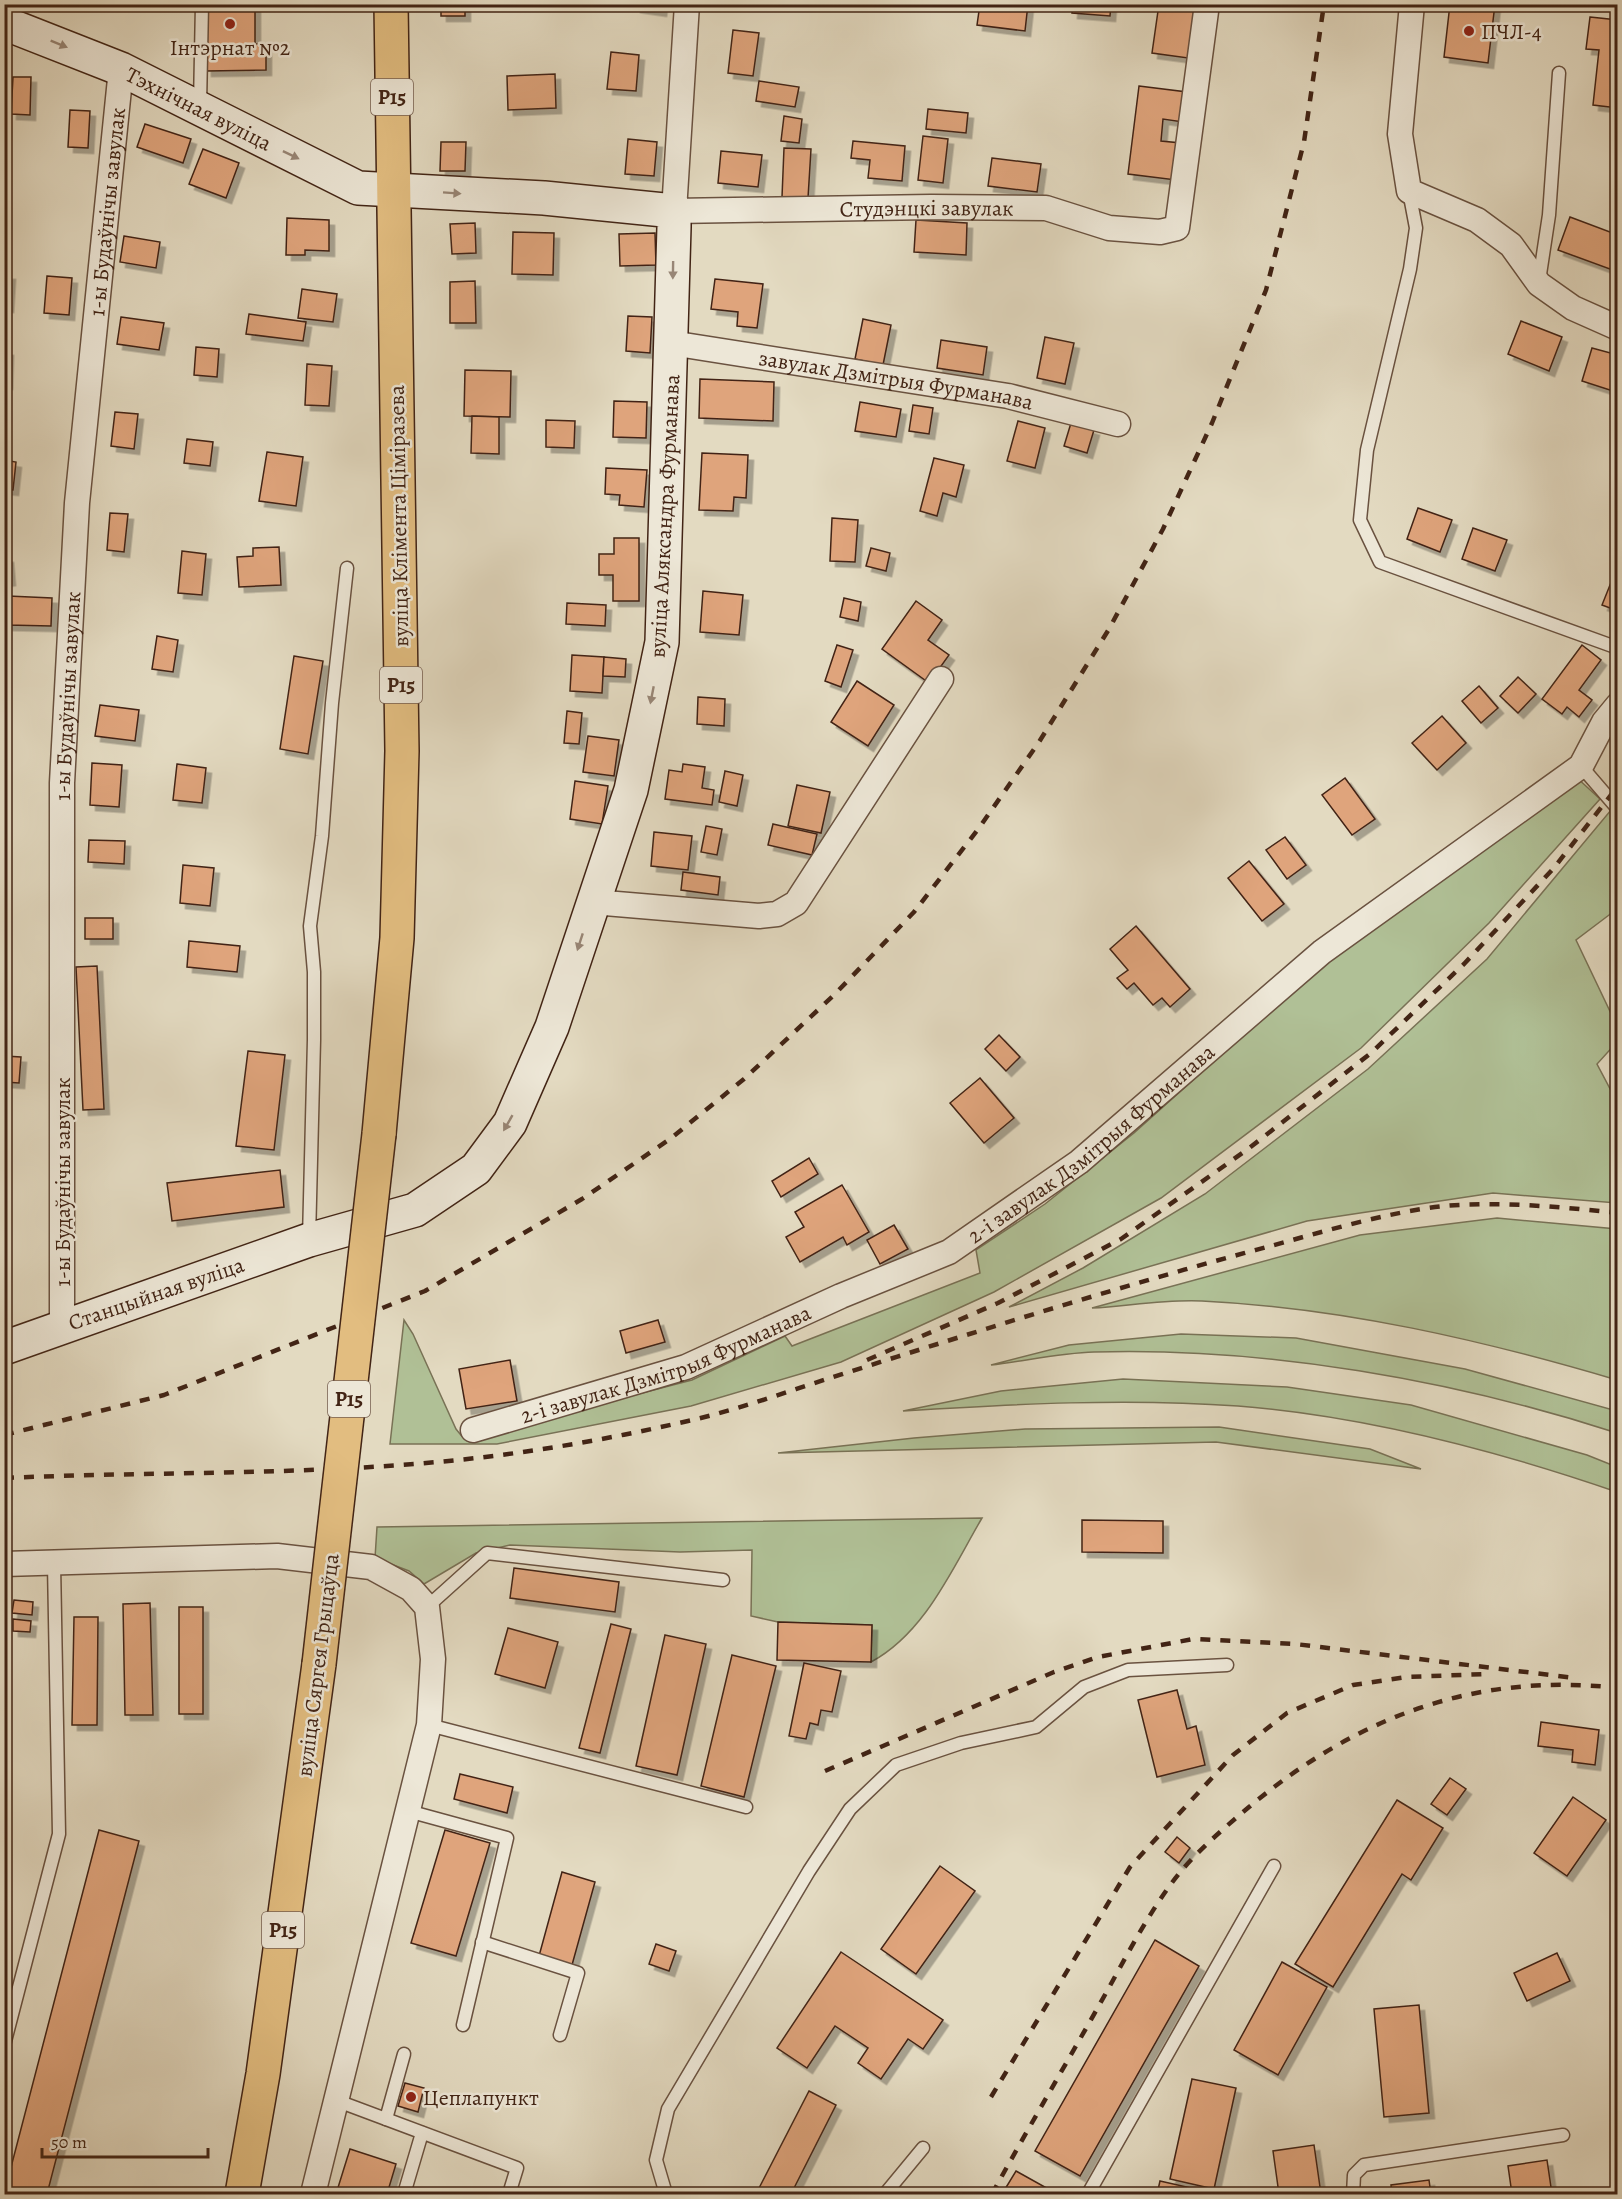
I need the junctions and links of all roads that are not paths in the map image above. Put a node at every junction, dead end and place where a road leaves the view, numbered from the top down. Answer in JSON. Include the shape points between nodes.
{"nodes":[{"id":1,"x":202,"y":4,"type":"edge"},
{"id":2,"x":391,"y":4,"type":"edge"},
{"id":3,"x":687,"y":4,"type":"edge"},
{"id":4,"x":1207,"y":4,"type":"edge"},
{"id":5,"x":1412,"y":4,"type":"edge"},
{"id":6,"x":4,"y":22,"type":"edge"},
{"id":7,"x":121,"y":69,"type":"junction"},
{"id":8,"x":1559,"y":73,"type":"dead end"},
{"id":9,"x":200,"y":110,"type":"junction"},
{"id":10,"x":394,"y":189,"type":"junction"},
{"id":11,"x":1408,"y":191,"type":"junction"},
{"id":12,"x":674,"y":211,"type":"junction"},
{"id":13,"x":1539,"y":284,"type":"junction"},
{"id":14,"x":1617,"y":328,"type":"edge"},
{"id":15,"x":672,"y":343,"type":"junction"},
{"id":16,"x":1118,"y":424,"type":"dead end"},
{"id":17,"x":347,"y":568,"type":"dead end"},
{"id":18,"x":1617,"y":648,"type":"edge"},
{"id":19,"x":941,"y":679,"type":"dead end"},
{"id":20,"x":1617,"y":705,"type":"edge"},
{"id":21,"x":1581,"y":766,"type":"junction"},
{"id":22,"x":1617,"y":809,"type":"edge"},
{"id":23,"x":594,"y":902,"type":"junction"},
{"id":24,"x":379,"y":1134,"type":"joint"},
{"id":25,"x":309,"y":1240,"type":"junction"},
{"id":26,"x":62,"y":1326,"type":"junction"},
{"id":27,"x":4,"y":1348,"type":"edge"},
{"id":28,"x":473,"y":1430,"type":"dead end"},
{"id":29,"x":4,"y":1564,"type":"edge"},
{"id":30,"x":54,"y":1564,"type":"junction"},
{"id":31,"x":723,"y":1580,"type":"dead end"},
{"id":32,"x":427,"y":1607,"type":"junction"},
{"id":33,"x":1227,"y":1665,"type":"dead end"},
{"id":34,"x":429,"y":1725,"type":"junction"},
{"id":35,"x":746,"y":1807,"type":"dead end"},
{"id":36,"x":408,"y":1812,"type":"junction"},
{"id":37,"x":1274,"y":1866,"type":"dead end"},
{"id":38,"x":482,"y":1942,"type":"junction"},
{"id":39,"x":463,"y":2025,"type":"dead end"},
{"id":40,"x":560,"y":2035,"type":"dead end"},
{"id":41,"x":4,"y":2045,"type":"edge"},
{"id":42,"x":404,"y":2054,"type":"dead end"},
{"id":43,"x":335,"y":2100,"type":"junction"},
{"id":44,"x":386,"y":2119,"type":"junction"},
{"id":45,"x":422,"y":2133,"type":"junction"},
{"id":46,"x":1563,"y":2135,"type":"dead end"},
{"id":47,"x":923,"y":2148,"type":"dead end"},
{"id":48,"x":242,"y":2194,"type":"edge"},
{"id":49,"x":313,"y":2194,"type":"edge"},
{"id":50,"x":404,"y":2194,"type":"edge"},
{"id":51,"x":509,"y":2194,"type":"edge"},
{"id":52,"x":666,"y":2194,"type":"edge"},
{"id":53,"x":885,"y":2194,"type":"edge"},
{"id":54,"x":1088,"y":2194,"type":"edge"},
{"id":55,"x":1353,"y":2194,"type":"edge"}],
"edges":[{"from":1,"to":9,"type":"lane"},
{"from":2,"to":10,"type":"main road","name":"вуліца Клімента Ціміразева","number":"Р15"},
{"from":3,"to":12,"type":"street","name":"вуліца Аляксандра Фурманава"},
{"from":4,"to":12,"type":"street","name":"Студэнцкі завулак","via":[[1177,228],[1160,232],[1109,228],[1046,208]]},
{"from":5,"to":11,"type":"street","via":[[1400,134]]},
{"from":6,"to":7,"type":"street","name":"Тэхнічная вуліца","one_way":true},
{"from":7,"to":9,"type":"street","name":"Тэхнічная вуліца"},
{"from":7,"to":26,"type":"street","name":"1-ы Будаўнічы завулак","via":[[77,503],[62,783]]},
{"from":8,"to":13,"type":"lane","via":[[1549,214]]},
{"from":9,"to":10,"type":"street","name":"Тэхнічная вуліца","one_way":true,"via":[[358,188]]},
{"from":10,"to":12,"type":"street","name":"Тэхнічная вуліца","one_way":true},
{"from":10,"to":24,"type":"main road","name":"вуліца Клімента Ціміразева","number":"Р15","via":[[402,751],[397,938]]},
{"from":11,"to":13,"type":"street","via":[[1477,220],[1511,244]]},
{"from":11,"to":18,"type":"lane","via":[[1416,228],[1410,269],[1366,450],[1360,520],[1363,530],[1380,562]]},
{"from":12,"to":15,"type":"street","name":"вуліца Аляксандра Фурманава","one_way":true},
{"from":13,"to":14,"type":"street","via":[[1573,308]]},
{"from":15,"to":16,"type":"street","name":"завулак Дзмітрыя Фурманава","via":[[1008,396]]},
{"from":15,"to":23,"type":"street","name":"вуліца Аляксандра Фурманава","one_way":true,"via":[[662,642],[631,790]]},
{"from":17,"to":25,"type":"lane","via":[[310,926],[314,1040]]},
{"from":19,"to":23,"type":"street","via":[[796,903],[777,914],[759,916]]},
{"from":20,"to":21,"type":"street","name":"2-і завулак Дзмітрыя Фурманава"},
{"from":21,"to":22,"type":"lane"},
{"from":21,"to":28,"type":"street","name":"2-і завулак Дзмітрыя Фурманава","via":[[1322,952],[1079,1162],[950,1252],[841,1296],[686,1367]]},
{"from":23,"to":25,"type":"street","name":"вуліца Аляксандра Фурманава","one_way":true,"via":[[547,1038],[510,1123],[476,1169],[416,1210]]},
{"from":24,"to":48,"type":"main road","name":"вуліца Сяргея Грыцаўца","number":"Р15","bridge":true,"via":[[319,1664],[263,2074]]},
{"from":25,"to":26,"type":"street","name":"Станцыйная вуліца"},
{"from":26,"to":27,"type":"street","name":"Станцыйная вуліца"},
{"from":29,"to":30,"type":"street"},
{"from":30,"to":32,"type":"street","via":[[277,1556],[371,1567],[411,1589]]},
{"from":30,"to":41,"type":"lane","via":[[59,1834]]},
{"from":31,"to":32,"type":"lane","via":[[488,1553]]},
{"from":32,"to":34,"type":"street","via":[[433,1659]]},
{"from":33,"to":52,"type":"lane","via":[[1128,1670],[1083,1687],[1036,1727],[961,1743],[896,1765],[857,1802],[809,1871],[668,2109],[656,2160]]},
{"from":34,"to":35,"type":"lane"},
{"from":34,"to":36,"type":"street"},
{"from":36,"to":38,"type":"lane","via":[[507,1838]]},
{"from":36,"to":43,"type":"street"},
{"from":37,"to":54,"type":"lane"},
{"from":38,"to":39,"type":"lane"},
{"from":38,"to":40,"type":"lane","via":[[578,1972]]},
{"from":42,"to":44,"type":"lane"},
{"from":43,"to":44,"type":"lane"},
{"from":43,"to":49,"type":"street"},
{"from":44,"to":45,"type":"lane"},
{"from":45,"to":50,"type":"lane"},
{"from":45,"to":51,"type":"lane","via":[[517,2168]]},
{"from":46,"to":55,"type":"lane","via":[[1364,2165],[1354,2175]]},
{"from":47,"to":53,"type":"lane"}]}
